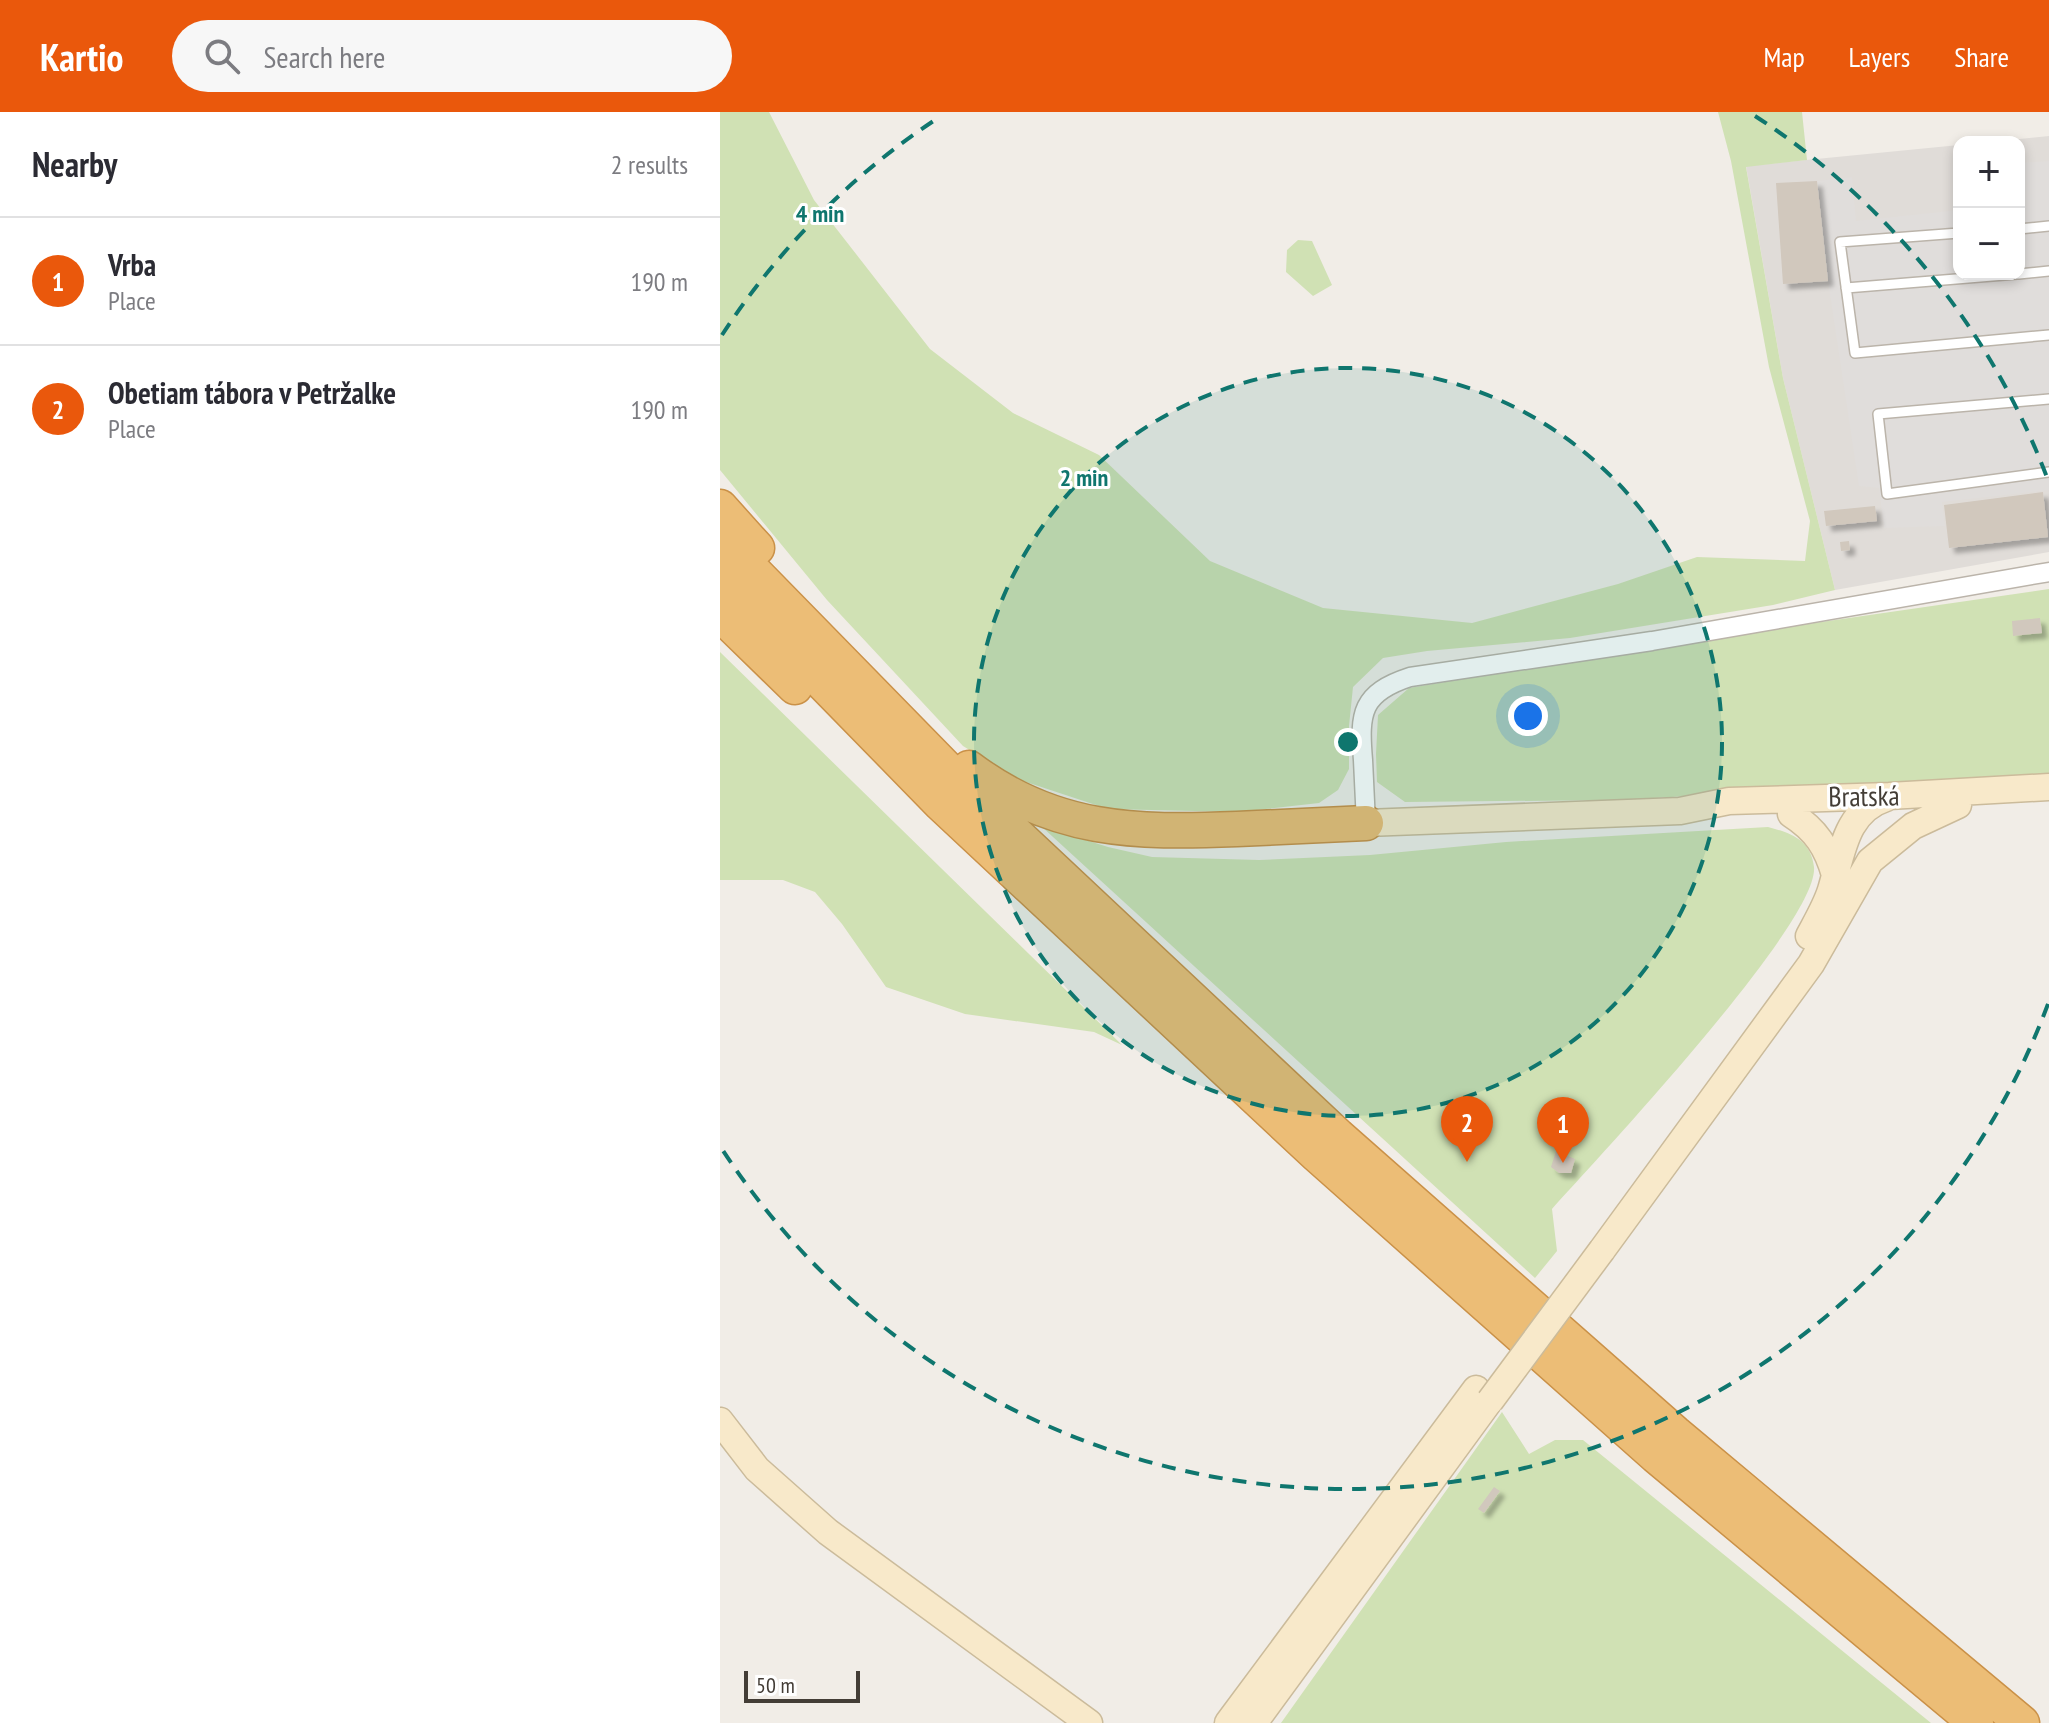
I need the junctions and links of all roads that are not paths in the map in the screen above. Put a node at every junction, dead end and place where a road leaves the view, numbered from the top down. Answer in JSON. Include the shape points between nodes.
{"nodes":[{"id":1,"x":2049,"y":226,"type":"edge"},
{"id":2,"x":2025,"y":228,"type":"edge"},
{"id":3,"x":1953,"y":233,"type":"edge"},
{"id":4,"x":2049,"y":271,"type":"edge"},
{"id":5,"x":2025,"y":273,"type":"edge"},
{"id":6,"x":1953,"y":279,"type":"edge"},
{"id":7,"x":1846,"y":288,"type":"junction"},
{"id":8,"x":2049,"y":335,"type":"edge"},
{"id":9,"x":2049,"y":399,"type":"edge"},
{"id":10,"x":2049,"y":472,"type":"edge"},
{"id":11,"x":720,"y":507,"type":"edge"},
{"id":12,"x":720,"y":537,"type":"edge"},
{"id":13,"x":2049,"y":572,"type":"edge"},
{"id":14,"x":720,"y":578,"type":"edge"},
{"id":15,"x":720,"y":614,"type":"edge"},
{"id":16,"x":2049,"y":787,"type":"edge"},
{"id":17,"x":1839,"y":796,"type":"junction"},
{"id":18,"x":1889,"y":796,"type":"junction"},
{"id":19,"x":2049,"y":800,"type":"edge"},
{"id":20,"x":941,"y":804,"type":"junction"},
{"id":21,"x":1958,"y":805,"type":"junction"},
{"id":22,"x":1864,"y":809,"type":"junction"},
{"id":23,"x":1680,"y":811,"type":"junction"},
{"id":24,"x":1791,"y":814,"type":"junction"},
{"id":25,"x":1366,"y":823,"type":"junction"},
{"id":26,"x":1870,"y":861,"type":"junction"},
{"id":27,"x":1835,"y":875,"type":"junction"},
{"id":28,"x":1595,"y":1244,"type":"junction"},
{"id":29,"x":1483,"y":1395,"type":"junction"},
{"id":30,"x":720,"y":1421,"type":"edge"},
{"id":31,"x":1089,"y":1723,"type":"edge"},
{"id":32,"x":1228,"y":1723,"type":"edge"},
{"id":33,"x":1254,"y":1723,"type":"edge"},
{"id":34,"x":1976,"y":1723,"type":"edge"},
{"id":35,"x":2022,"y":1723,"type":"edge"}],
"edges":[{"from":1,"to":2,"type":"lane"},
{"from":3,"to":7,"type":"lane","via":[[1840,242]]},
{"from":4,"to":5,"type":"lane"},
{"from":6,"to":7,"type":"lane"},
{"from":7,"to":8,"type":"lane","via":[[1855,353]]},
{"from":9,"to":10,"type":"lane","via":[[1878,414],[1887,494]]},
{"from":11,"to":25,"type":"highway","via":[[961,762],[1015,797],[1113,829],[1177,832]]},
{"from":12,"to":35,"type":"highway","via":[[949,771],[1338,1136],[1675,1433]]},
{"from":13,"to":25,"type":"street","via":[[1393,682],[1379,691],[1360,723]]},
{"from":14,"to":20,"type":"highway"},
{"from":15,"to":20,"type":"highway","via":[[868,759]]},
{"from":16,"to":18,"type":"main road","name":"Bratská"},
{"from":17,"to":18,"type":"main road","name":"Bratská"},
{"from":17,"to":22,"type":"main road"},
{"from":17,"to":23,"type":"main road","name":"Bratská","via":[[1729,801]]},
{"from":18,"to":22,"type":"main road"},
{"from":19,"to":21,"type":"main road","name":"Bratská"},
{"from":20,"to":34,"type":"highway","via":[[1317,1155],[1656,1456]]},
{"from":21,"to":22,"type":"main road","name":"Bratská"},
{"from":21,"to":26,"type":"main road","via":[[1913,826]]},
{"from":22,"to":24,"type":"main road","name":"Bratská"},
{"from":22,"to":26,"type":"main road","via":[[1873,828]]},
{"from":22,"to":27,"type":"main road","via":[[1849,829]]},
{"from":23,"to":24,"type":"main road","name":"Bratská","via":[[1728,817]]},
{"from":23,"to":25,"type":"main road","name":"Bratská"},
{"from":24,"to":27,"type":"main road","via":[[1819,836]]},
{"from":26,"to":28,"type":"main road","via":[[1811,964]]},
{"from":27,"to":28,"type":"main road","via":[[1804,945]]},
{"from":28,"to":29,"type":"main road","bridge":true},
{"from":29,"to":32,"type":"main road"},
{"from":29,"to":33,"type":"main road"},
{"from":30,"to":31,"type":"main road","via":[[757,1469],[828,1532]]}]}
